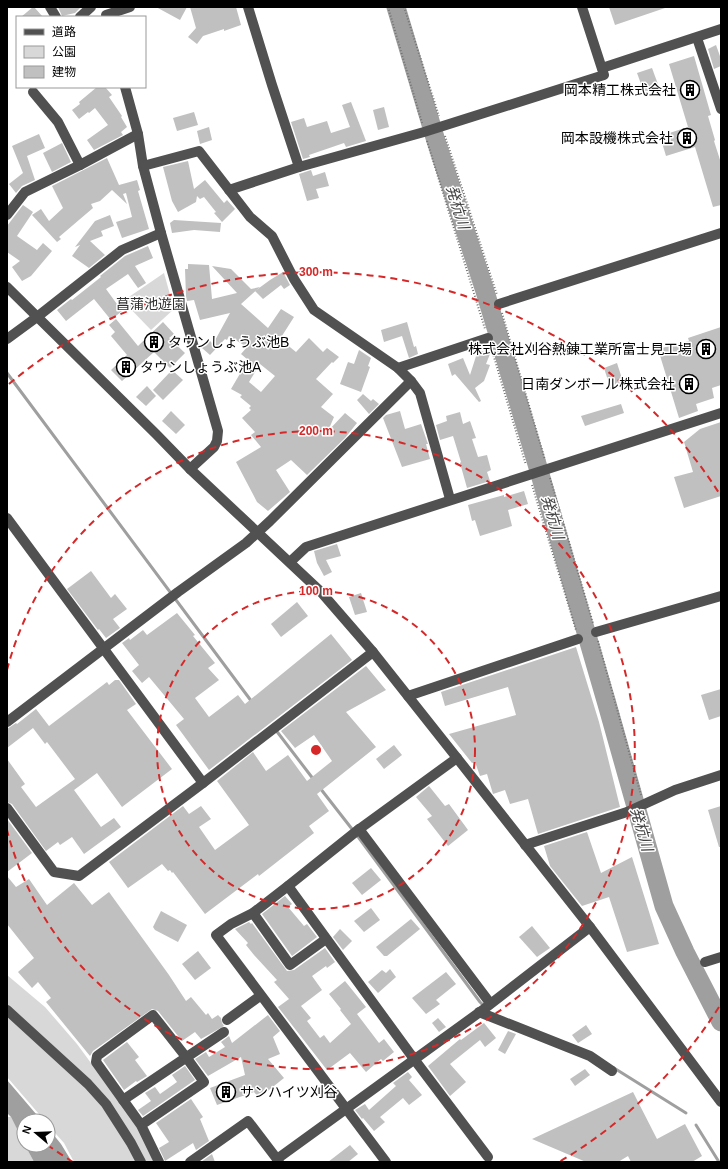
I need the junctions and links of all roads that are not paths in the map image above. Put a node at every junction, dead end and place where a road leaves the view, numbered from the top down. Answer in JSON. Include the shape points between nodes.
{"nodes":[{"id":1,"x":50,"y":7,"type":"edge"},
{"id":2,"x":91,"y":7,"type":"edge"},
{"id":3,"x":130,"y":7,"type":"edge"},
{"id":4,"x":248,"y":7,"type":"edge"},
{"id":5,"x":582,"y":7,"type":"edge"},
{"id":6,"x":106,"y":13,"type":"edge"},
{"id":7,"x":55,"y":16,"type":"edge"},
{"id":8,"x":81,"y":16,"type":"edge"},
{"id":9,"x":721,"y":30,"type":"edge"},
{"id":10,"x":697,"y":38,"type":"junction"},
{"id":11,"x":603,"y":71,"type":"junction"},
{"id":12,"x":125,"y":88,"type":"edge"},
{"id":13,"x":34,"y":92,"type":"dead end"},
{"id":14,"x":721,"y":109,"type":"edge"},
{"id":15,"x":138,"y":134,"type":"junction"},
{"id":16,"x":80,"y":165,"type":"junction"},
{"id":17,"x":144,"y":166,"type":"junction"},
{"id":18,"x":299,"y":167,"type":"junction"},
{"id":19,"x":229,"y":190,"type":"junction"},
{"id":20,"x":7,"y":215,"type":"edge"},
{"id":21,"x":161,"y":233,"type":"junction"},
{"id":22,"x":721,"y":233,"type":"edge"},
{"id":23,"x":7,"y":287,"type":"edge"},
{"id":24,"x":499,"y":304,"type":"dead end"},
{"id":25,"x":37,"y":317,"type":"junction"},
{"id":26,"x":488,"y":338,"type":"road end"},
{"id":27,"x":7,"y":339,"type":"edge"},
{"id":28,"x":398,"y":368,"type":"junction"},
{"id":29,"x":411,"y":381,"type":"junction"},
{"id":30,"x":721,"y":413,"type":"edge"},
{"id":31,"x":190,"y":469,"type":"junction"},
{"id":32,"x":450,"y":500,"type":"junction"},
{"id":33,"x":7,"y":518,"type":"edge"},
{"id":34,"x":257,"y":532,"type":"junction"},
{"id":35,"x":290,"y":562,"type":"junction"},
{"id":36,"x":721,"y":596,"type":"edge"},
{"id":37,"x":596,"y":632,"type":"road end"},
{"id":38,"x":578,"y":639,"type":"road end"},
{"id":39,"x":105,"y":649,"type":"junction"},
{"id":40,"x":373,"y":652,"type":"junction"},
{"id":41,"x":408,"y":696,"type":"junction"},
{"id":42,"x":7,"y":722,"type":"edge"},
{"id":43,"x":457,"y":758,"type":"junction"},
{"id":44,"x":721,"y":775,"type":"edge"},
{"id":45,"x":203,"y":783,"type":"junction"},
{"id":46,"x":7,"y":808,"type":"edge"},
{"id":47,"x":356,"y":831,"type":"junction"},
{"id":48,"x":525,"y":845,"type":"junction"},
{"id":49,"x":288,"y":886,"type":"junction"},
{"id":50,"x":253,"y":913,"type":"junction"},
{"id":51,"x":590,"y":927,"type":"junction"},
{"id":52,"x":326,"y":939,"type":"junction"},
{"id":53,"x":721,"y":957,"type":"edge"},
{"id":54,"x":705,"y":962,"type":"dead end"},
{"id":55,"x":260,"y":996,"type":"junction"},
{"id":56,"x":485,"y":1008,"type":"junction"},
{"id":57,"x":7,"y":1010,"type":"edge"},
{"id":58,"x":227,"y":1020,"type":"dead end"},
{"id":59,"x":224,"y":1032,"type":"dead end"},
{"id":60,"x":186,"y":1057,"type":"junction"},
{"id":61,"x":414,"y":1059,"type":"junction"},
{"id":62,"x":612,"y":1071,"type":"dead end"},
{"id":63,"x":123,"y":1100,"type":"junction"},
{"id":64,"x":721,"y":1102,"type":"edge"},
{"id":65,"x":345,"y":1108,"type":"junction"},
{"id":66,"x":141,"y":1125,"type":"junction"},
{"id":67,"x":488,"y":1156,"type":"dead end"},
{"id":68,"x":278,"y":1160,"type":"edge"},
{"id":69,"x":141,"y":1162,"type":"edge"},
{"id":70,"x":159,"y":1162,"type":"edge"},
{"id":71,"x":190,"y":1162,"type":"edge"},
{"id":72,"x":386,"y":1162,"type":"edge"}],
"edges":[{"from":1,"to":7,"type":"street"},
{"from":2,"to":8,"type":"street"},
{"from":3,"to":6,"type":"street"},
{"from":4,"to":18,"type":"street"},
{"from":5,"to":11,"type":"street"},
{"from":9,"to":10,"type":"street"},
{"from":10,"to":11,"type":"street"},
{"from":10,"to":14,"type":"street"},
{"from":11,"to":18,"type":"street","via":[[424,132]]},
{"from":12,"to":15,"type":"street"},
{"from":13,"to":16,"type":"street","via":[[58,122]]},
{"from":15,"to":16,"type":"street"},
{"from":15,"to":17,"type":"street"},
{"from":16,"to":20,"type":"street","via":[[25,192]]},
{"from":17,"to":19,"type":"street","via":[[199,151]]},
{"from":17,"to":21,"type":"street"},
{"from":18,"to":19,"type":"street"},
{"from":19,"to":28,"type":"street","via":[[250,217],[272,236],[294,279],[314,310]]},
{"from":21,"to":25,"type":"street","via":[[122,250]]},
{"from":21,"to":31,"type":"street","via":[[218,431],[218,441],[214,448]]},
{"from":22,"to":24,"type":"street"},
{"from":23,"to":25,"type":"street"},
{"from":25,"to":27,"type":"street"},
{"from":25,"to":31,"type":"street"},
{"from":26,"to":28,"type":"street"},
{"from":28,"to":29,"type":"street"},
{"from":29,"to":32,"type":"street","via":[[420,393]]},
{"from":29,"to":34,"type":"street"},
{"from":30,"to":32,"type":"street"},
{"from":31,"to":34,"type":"street"},
{"from":32,"to":35,"type":"street","via":[[306,547]]},
{"from":33,"to":39,"type":"street"},
{"from":34,"to":35,"type":"street"},
{"from":34,"to":39,"type":"street","via":[[246,543]]},
{"from":35,"to":40,"type":"street","via":[[321,592]]},
{"from":36,"to":37,"type":"street"},
{"from":38,"to":41,"type":"street"},
{"from":39,"to":42,"type":"street"},
{"from":39,"to":45,"type":"street"},
{"from":40,"to":41,"type":"street"},
{"from":40,"to":45,"type":"street"},
{"from":41,"to":43,"type":"street"},
{"from":43,"to":47,"type":"street"},
{"from":43,"to":48,"type":"street"},
{"from":44,"to":48,"type":"street","via":[[675,790],[627,812]]},
{"from":45,"to":46,"type":"street","via":[[79,876],[54,872]]},
{"from":47,"to":49,"type":"street"},
{"from":47,"to":56,"type":"street"},
{"from":48,"to":51,"type":"street"},
{"from":49,"to":50,"type":"street"},
{"from":49,"to":52,"type":"street"},
{"from":50,"to":52,"type":"street","via":[[290,965]]},
{"from":50,"to":55,"type":"street","via":[[216,935]]},
{"from":51,"to":56,"type":"street"},
{"from":51,"to":64,"type":"street"},
{"from":52,"to":61,"type":"street"},
{"from":53,"to":54,"type":"street"},
{"from":55,"to":58,"type":"street"},
{"from":55,"to":65,"type":"street"},
{"from":56,"to":61,"type":"street"},
{"from":56,"to":62,"type":"street","via":[[590,1056]]},
{"from":57,"to":69,"type":"street","via":[[88,1084],[106,1104]]},
{"from":59,"to":60,"type":"street"},
{"from":60,"to":63,"type":"street"},
{"from":60,"to":63,"type":"street","via":[[152,1015],[97,1056],[96,1062]]},
{"from":60,"to":66,"type":"street","via":[[204,1082]]},
{"from":61,"to":65,"type":"street"},
{"from":61,"to":67,"type":"street"},
{"from":63,"to":66,"type":"street"},
{"from":65,"to":68,"type":"street"},
{"from":65,"to":72,"type":"street"},
{"from":66,"to":70,"type":"street"},
{"from":68,"to":71,"type":"street","via":[[248,1122]]}]}
